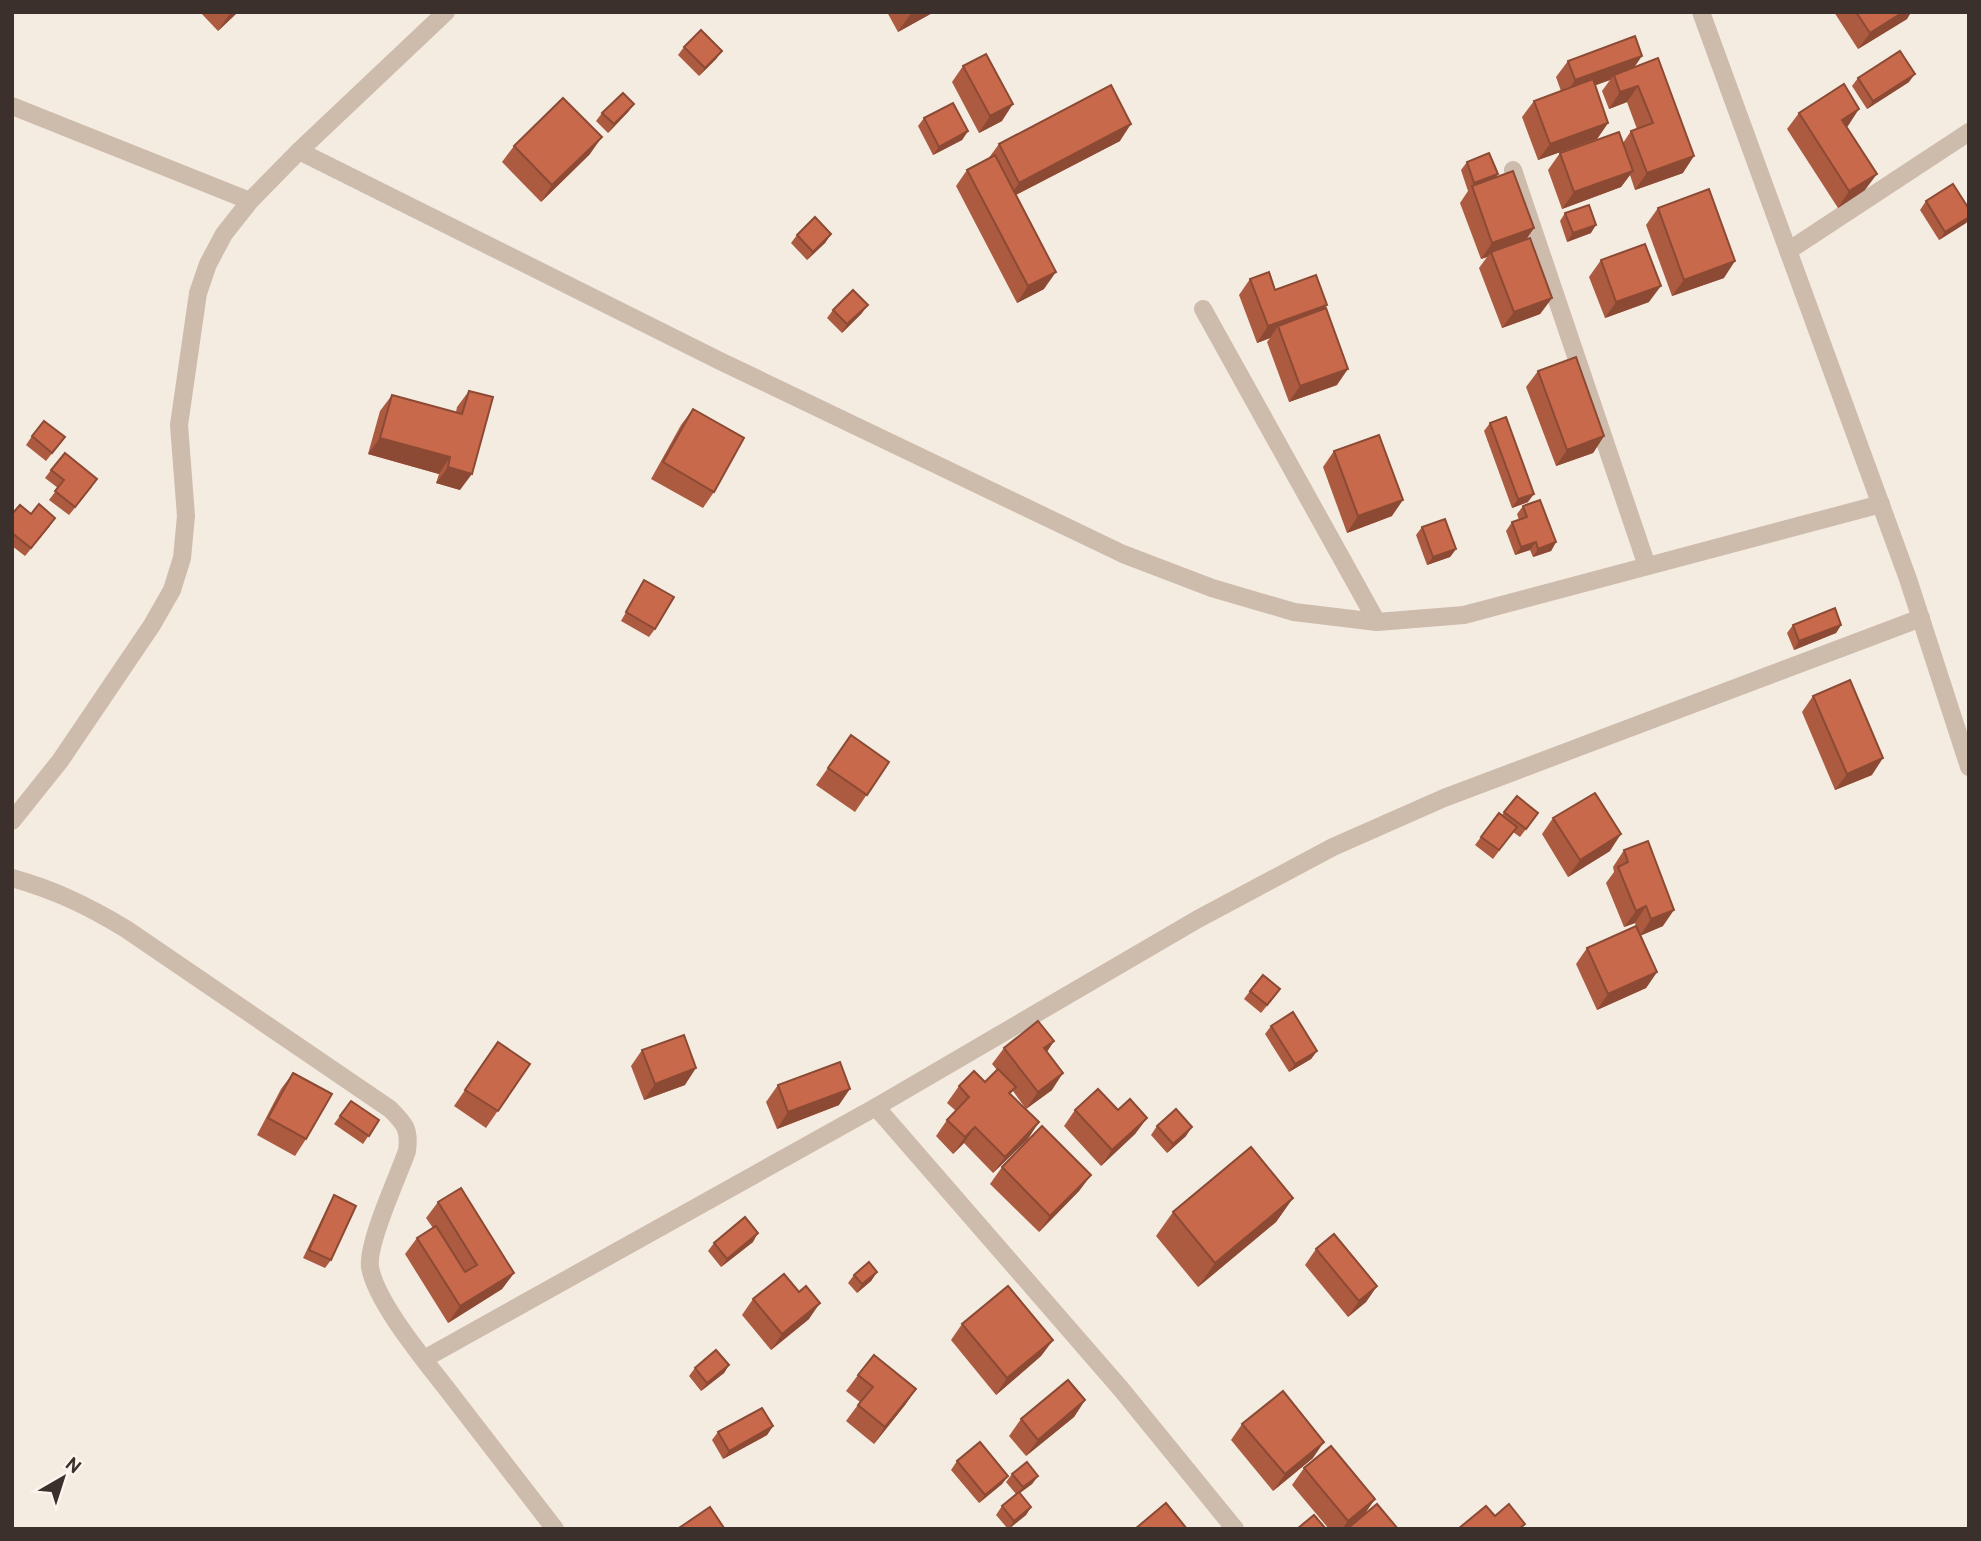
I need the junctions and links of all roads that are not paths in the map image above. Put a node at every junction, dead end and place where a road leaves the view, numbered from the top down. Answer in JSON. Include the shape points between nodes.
{"nodes":[{"id":1,"x":446,"y":12,"type":"edge"},
{"id":2,"x":1701,"y":12,"type":"edge"},
{"id":3,"x":12,"y":106,"type":"edge"},
{"id":4,"x":1969,"y":132,"type":"edge"},
{"id":5,"x":299,"y":151,"type":"junction"},
{"id":6,"x":1513,"y":170,"type":"edge"},
{"id":7,"x":250,"y":201,"type":"junction"},
{"id":8,"x":1788,"y":251,"type":"junction"},
{"id":9,"x":1203,"y":309,"type":"dead end"},
{"id":10,"x":1881,"y":504,"type":"junction"},
{"id":11,"x":1647,"y":566,"type":"junction"},
{"id":12,"x":1921,"y":618,"type":"junction"},
{"id":13,"x":1377,"y":622,"type":"junction"},
{"id":14,"x":1969,"y":767,"type":"edge"},
{"id":15,"x":12,"y":821,"type":"edge"},
{"id":16,"x":12,"y":878,"type":"edge"},
{"id":17,"x":876,"y":1107,"type":"junction"},
{"id":18,"x":424,"y":1359,"type":"junction"},
{"id":19,"x":555,"y":1529,"type":"edge"},
{"id":20,"x":1235,"y":1529,"type":"edge"}],
"edges":[{"from":1,"to":5,"type":"street"},
{"from":2,"to":8,"type":"street"},
{"from":3,"to":7,"type":"street"},
{"from":4,"to":8,"type":"street"},
{"from":5,"to":7,"type":"street"},
{"from":5,"to":13,"type":"street","via":[[720,361],[1123,554],[1212,589],[1294,612]]},
{"from":6,"to":11,"type":"street"},
{"from":7,"to":15,"type":"street","via":[[224,234],[198,293],[179,425],[186,516],[182,558],[172,590],[60,761]]},
{"from":8,"to":10,"type":"street"},
{"from":9,"to":13,"type":"street"},
{"from":10,"to":11,"type":"street"},
{"from":10,"to":12,"type":"street"},
{"from":11,"to":13,"type":"street","via":[[1464,615]]},
{"from":12,"to":14,"type":"street"},
{"from":12,"to":17,"type":"street","via":[[1444,798],[1333,846],[1198,919]]},
{"from":16,"to":18,"type":"street","via":[[84,904],[125,929],[390,1109],[404,1123],[409,1136],[407,1151],[371,1248],[370,1266],[376,1287]]},
{"from":17,"to":18,"type":"street"},
{"from":17,"to":20,"type":"street","via":[[1121,1389]]},
{"from":18,"to":19,"type":"street"}]}
